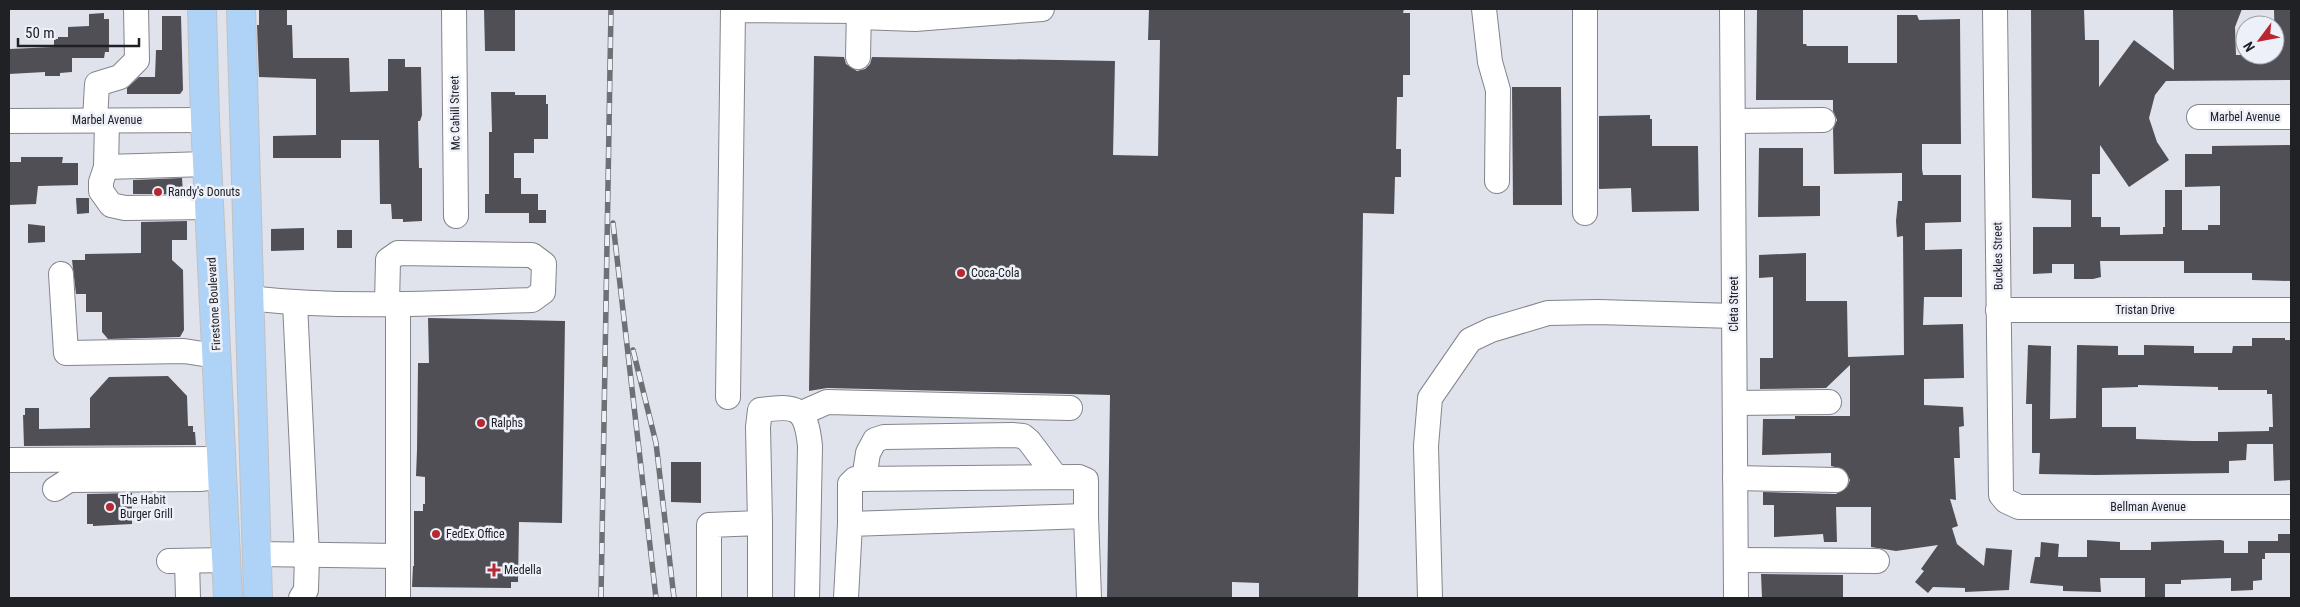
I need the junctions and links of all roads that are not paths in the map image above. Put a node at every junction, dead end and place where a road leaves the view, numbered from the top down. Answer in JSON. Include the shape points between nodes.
{"nodes":[{"id":1,"x":136,"y":9,"type":"edge"},
{"id":2,"x":202,"y":9,"type":"edge"},
{"id":3,"x":240,"y":9,"type":"edge"},
{"id":4,"x":454,"y":9,"type":"edge"},
{"id":5,"x":733,"y":9,"type":"edge"},
{"id":6,"x":1042,"y":9,"type":"edge"},
{"id":7,"x":1484,"y":9,"type":"edge"},
{"id":8,"x":1585,"y":9,"type":"edge"},
{"id":9,"x":1732,"y":9,"type":"edge"},
{"id":10,"x":1995,"y":9,"type":"edge"},
{"id":11,"x":859,"y":12,"type":"edge"},
{"id":12,"x":858,"y":57,"type":"dead end"},
{"id":13,"x":2199,"y":117,"type":"dead end"},
{"id":14,"x":2291,"y":117,"type":"edge"},
{"id":15,"x":9,"y":120,"type":"edge"},
{"id":16,"x":101,"y":120,"type":"junction"},
{"id":17,"x":205,"y":120,"type":"junction"},
{"id":18,"x":1822,"y":120,"type":"dead end"},
{"id":19,"x":1733,"y":121,"type":"junction"},
{"id":20,"x":207,"y":164,"type":"junction"},
{"id":21,"x":106,"y":167,"type":"junction"},
{"id":22,"x":1497,"y":181,"type":"dead end"},
{"id":23,"x":1585,"y":213,"type":"dead end"},
{"id":24,"x":210,"y":215,"type":"junction"},
{"id":25,"x":456,"y":216,"type":"dead end"},
{"id":26,"x":247,"y":221,"type":"junction"},
{"id":27,"x":60,"y":274,"type":"dead end"},
{"id":28,"x":249,"y":298,"type":"junction"},
{"id":29,"x":295,"y":303,"type":"junction"},
{"id":30,"x":392,"y":304,"type":"junction"},
{"id":31,"x":1998,"y":310,"type":"junction"},
{"id":32,"x":2291,"y":310,"type":"edge"},
{"id":33,"x":1734,"y":316,"type":"junction"},
{"id":34,"x":216,"y":356,"type":"junction"},
{"id":35,"x":728,"y":397,"type":"dead end"},
{"id":36,"x":1829,"y":402,"type":"dead end"},
{"id":37,"x":1735,"y":403,"type":"junction"},
{"id":38,"x":1070,"y":408,"type":"dead end"},
{"id":39,"x":802,"y":413,"type":"junction"},
{"id":40,"x":254,"y":444,"type":"junction"},
{"id":41,"x":9,"y":460,"type":"edge"},
{"id":42,"x":223,"y":467,"type":"junction"},
{"id":43,"x":1056,"y":477,"type":"junction"},
{"id":44,"x":1735,"y":478,"type":"junction"},
{"id":45,"x":864,"y":479,"type":"junction"},
{"id":46,"x":1836,"y":480,"type":"dead end"},
{"id":47,"x":55,"y":489,"type":"dead end"},
{"id":48,"x":2006,"y":501,"type":"joint"},
{"id":49,"x":2291,"y":507,"type":"edge"},
{"id":50,"x":1086,"y":516,"type":"junction"},
{"id":51,"x":760,"y":523,"type":"junction"},
{"id":52,"x":850,"y":524,"type":"junction"},
{"id":53,"x":307,"y":556,"type":"junction"},
{"id":54,"x":398,"y":556,"type":"junction"},
{"id":55,"x":227,"y":560,"type":"junction"},
{"id":56,"x":1736,"y":560,"type":"junction"},
{"id":57,"x":1877,"y":561,"type":"dead end"},
{"id":58,"x":258,"y":576,"type":"edge"},
{"id":59,"x":188,"y":598,"type":"edge"},
{"id":60,"x":228,"y":598,"type":"edge"},
{"id":61,"x":302,"y":598,"type":"edge"},
{"id":62,"x":398,"y":598,"type":"edge"},
{"id":63,"x":709,"y":598,"type":"edge"},
{"id":64,"x":760,"y":598,"type":"edge"},
{"id":65,"x":807,"y":598,"type":"edge"},
{"id":66,"x":846,"y":598,"type":"edge"},
{"id":67,"x":1089,"y":598,"type":"edge"},
{"id":68,"x":1430,"y":598,"type":"edge"},
{"id":69,"x":1736,"y":598,"type":"edge"}],
"edges":[{"from":1,"to":16,"type":"street","via":[[138,60],[120,77],[97,84]]},
{"from":2,"to":17,"type":"main road","name":"Firestone Boulevard"},
{"from":3,"to":26,"type":"main road"},
{"from":4,"to":25,"type":"street","name":"Mc Cahill Street"},
{"from":5,"to":11,"type":"street"},
{"from":5,"to":35,"type":"street"},
{"from":6,"to":11,"type":"street","via":[[915,19]]},
{"from":7,"to":22,"type":"street","via":[[1490,62],[1498,90]]},
{"from":8,"to":23,"type":"street"},
{"from":9,"to":19,"type":"street","name":"Cleta Street"},
{"from":10,"to":31,"type":"street","name":"Buckles Street"},
{"from":11,"to":12,"type":"street"},
{"from":13,"to":14,"type":"street","name":"Marbel Avenue"},
{"from":15,"to":16,"type":"street","name":"Marbel Avenue"},
{"from":16,"to":17,"type":"street","name":"Marbel Avenue"},
{"from":16,"to":21,"type":"street"},
{"from":17,"to":20,"type":"main road","name":"Firestone Boulevard"},
{"from":17,"to":26,"type":"main road","via":[[222,131],[225,184]]},
{"from":18,"to":19,"type":"street"},
{"from":19,"to":33,"type":"street","name":"Cleta Street"},
{"from":20,"to":21,"type":"street"},
{"from":20,"to":24,"type":"main road","name":"Firestone Boulevard"},
{"from":21,"to":24,"type":"street","via":[[101,191],[111,205]]},
{"from":24,"to":28,"type":"main road","via":[[224,250],[227,284],[233,294]]},
{"from":24,"to":34,"type":"main road","name":"Firestone Boulevard"},
{"from":26,"to":28,"type":"main road"},
{"from":27,"to":34,"type":"street","via":[[66,353],[184,351]]},
{"from":28,"to":29,"type":"street"},
{"from":28,"to":40,"type":"main road"},
{"from":29,"to":30,"type":"street"},
{"from":29,"to":53,"type":"street"},
{"from":30,"to":30,"type":"street","via":[[532,300],[543,292],[544,264],[532,255],[398,253],[388,260]]},
{"from":30,"to":54,"type":"street"},
{"from":31,"to":32,"type":"street","name":"Tristan Drive"},
{"from":31,"to":48,"type":"street","name":"Buckles Street","via":[[2000,488]]},
{"from":33,"to":37,"type":"street","name":"Cleta Street"},
{"from":33,"to":68,"type":"street","via":[[1548,313],[1491,330],[1470,340],[1430,398],[1426,446]]},
{"from":34,"to":40,"type":"main road","via":[[228,361],[234,372],[237,424]]},
{"from":34,"to":42,"type":"main road","name":"Firestone Boulevard"},
{"from":36,"to":37,"type":"street"},
{"from":37,"to":44,"type":"street","name":"Cleta Street"},
{"from":38,"to":39,"type":"street","via":[[827,402]]},
{"from":39,"to":51,"type":"street","via":[[793,408],[760,410]]},
{"from":39,"to":65,"type":"street","via":[[810,446]]},
{"from":40,"to":58,"type":"main road"},
{"from":41,"to":42,"type":"street"},
{"from":42,"to":47,"type":"street","via":[[200,479],[70,480]]},
{"from":42,"to":55,"type":"main road","name":"Firestone Boulevard"},
{"from":42,"to":58,"type":"main road","via":[[237,484],[243,499],[244,550]]},
{"from":43,"to":45,"type":"street"},
{"from":43,"to":45,"type":"street","via":[[1029,441],[1023,436],[1012,435],[884,437],[874,440],[871,446]]},
{"from":43,"to":50,"type":"street","via":[[1086,480]]},
{"from":44,"to":46,"type":"street"},
{"from":44,"to":56,"type":"street","name":"Cleta Street"},
{"from":45,"to":52,"type":"street","via":[[855,479],[850,484]]},
{"from":48,"to":49,"type":"street","name":"Bellman Avenue","via":[[2019,507]]},
{"from":50,"to":52,"type":"street"},
{"from":50,"to":67,"type":"street"},
{"from":51,"to":63,"type":"street","via":[[709,525]]},
{"from":51,"to":64,"type":"street"},
{"from":52,"to":66,"type":"street"},
{"from":53,"to":54,"type":"street"},
{"from":53,"to":58,"type":"street"},
{"from":53,"to":61,"type":"street","via":[[306,590]]},
{"from":54,"to":62,"type":"street"},
{"from":55,"to":59,"type":"street","via":[[178,561]]},
{"from":55,"to":60,"type":"main road","name":"Firestone Boulevard"},
{"from":56,"to":57,"type":"street"},
{"from":56,"to":69,"type":"street","name":"Cleta Street"}]}
